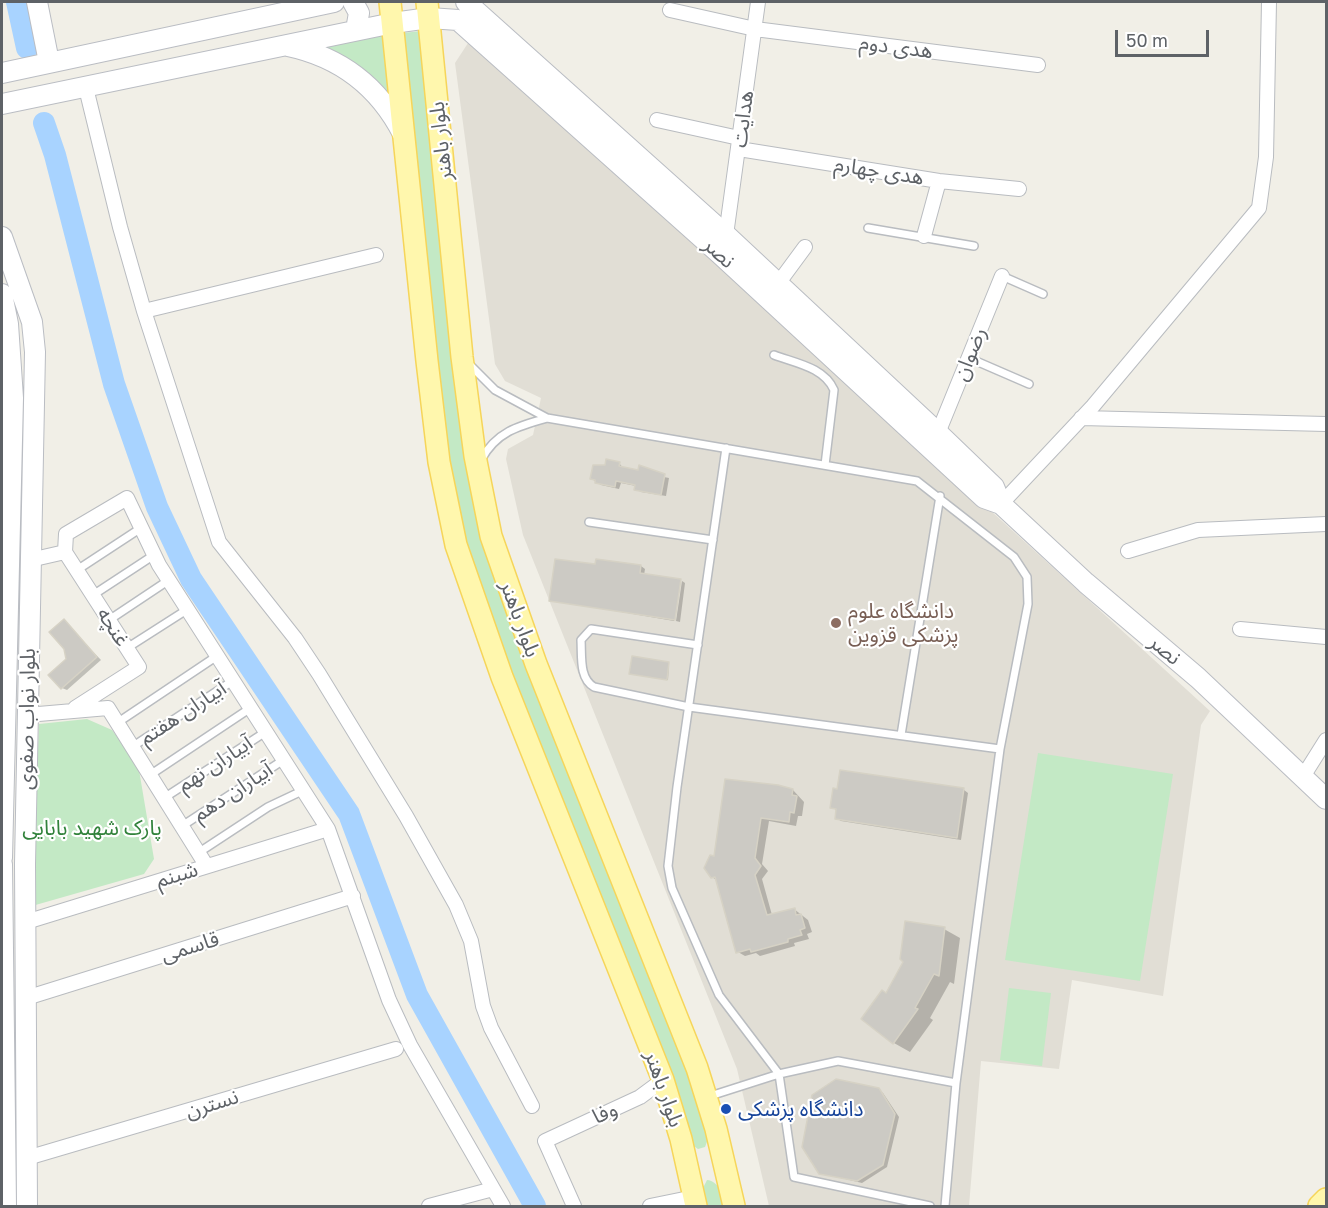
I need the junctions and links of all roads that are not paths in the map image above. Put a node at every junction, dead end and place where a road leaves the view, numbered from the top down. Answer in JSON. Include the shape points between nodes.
{"nodes":[{"id":1,"x":37,"y":2,"type":"edge"},
{"id":2,"x":334,"y":2,"type":"edge"},
{"id":3,"x":353,"y":2,"type":"edge"},
{"id":4,"x":390,"y":2,"type":"edge"},
{"id":5,"x":466,"y":2,"type":"edge"},
{"id":6,"x":758,"y":2,"type":"edge"},
{"id":7,"x":1269,"y":2,"type":"edge"},
{"id":8,"x":300,"y":6,"type":"edge"},
{"id":9,"x":428,"y":10,"type":"edge"},
{"id":10,"x":670,"y":10,"type":"dead end"},
{"id":11,"x":393,"y":23,"type":"junction"},
{"id":12,"x":755,"y":29,"type":"junction"},
{"id":13,"x":356,"y":30,"type":"junction"},
{"id":14,"x":137,"y":44,"type":"junction"},
{"id":15,"x":283,"y":45,"type":"junction"},
{"id":16,"x":44,"y":63,"type":"junction"},
{"id":17,"x":1038,"y":65,"type":"dead end"},
{"id":18,"x":2,"y":73,"type":"edge"},
{"id":19,"x":86,"y":88,"type":"junction"},
{"id":20,"x":9,"y":104,"type":"edge"},
{"id":21,"x":657,"y":120,"type":"dead end"},
{"id":22,"x":404,"y":136,"type":"junction"},
{"id":23,"x":739,"y":143,"type":"junction"},
{"id":24,"x":939,"y":181,"type":"junction"},
{"id":25,"x":1019,"y":189,"type":"dead end"},
{"id":26,"x":868,"y":228,"type":"dead end"},
{"id":27,"x":726,"y":236,"type":"junction"},
{"id":28,"x":2,"y":237,"type":"edge"},
{"id":29,"x":924,"y":237,"type":"junction"},
{"id":30,"x":974,"y":246,"type":"dead end"},
{"id":31,"x":805,"y":247,"type":"dead end"},
{"id":32,"x":376,"y":255,"type":"dead end"},
{"id":33,"x":1002,"y":276,"type":"joint"},
{"id":34,"x":777,"y":285,"type":"junction"},
{"id":35,"x":2,"y":294,"type":"edge"},
{"id":36,"x":1042,"y":294,"type":"dead end"},
{"id":37,"x":144,"y":312,"type":"junction"},
{"id":38,"x":5,"y":325,"type":"edge"},
{"id":39,"x":774,"y":355,"type":"dead end"},
{"id":40,"x":462,"y":357,"type":"junction"},
{"id":41,"x":969,"y":358,"type":"junction"},
{"id":42,"x":1029,"y":384,"type":"dead end"},
{"id":43,"x":547,"y":418,"type":"junction"},
{"id":44,"x":1081,"y":418,"type":"junction"},
{"id":45,"x":1326,"y":424,"type":"edge"},
{"id":46,"x":938,"y":433,"type":"junction"},
{"id":47,"x":726,"y":448,"type":"junction"},
{"id":48,"x":6,"y":453,"type":"edge"},
{"id":49,"x":825,"y":465,"type":"junction"},
{"id":50,"x":477,"y":467,"type":"junction"},
{"id":51,"x":940,"y":496,"type":"junction"},
{"id":52,"x":1001,"y":504,"type":"junction"},
{"id":53,"x":589,"y":522,"type":"dead end"},
{"id":54,"x":1326,"y":524,"type":"edge"},
{"id":55,"x":141,"y":528,"type":"junction"},
{"id":56,"x":713,"y":540,"type":"junction"},
{"id":57,"x":6,"y":542,"type":"edge"},
{"id":58,"x":1128,"y":551,"type":"dead end"},
{"id":59,"x":65,"y":552,"type":"junction"},
{"id":60,"x":154,"y":555,"type":"junction"},
{"id":61,"x":30,"y":560,"type":"junction"},
{"id":62,"x":77,"y":570,"type":"junction"},
{"id":63,"x":169,"y":580,"type":"junction"},
{"id":64,"x":93,"y":595,"type":"junction"},
{"id":65,"x":188,"y":609,"type":"junction"},
{"id":66,"x":109,"y":620,"type":"junction"},
{"id":67,"x":1240,"y":629,"type":"dead end"},
{"id":68,"x":1326,"y":637,"type":"edge"},
{"id":69,"x":5,"y":638,"type":"edge"},
{"id":70,"x":698,"y":645,"type":"junction"},
{"id":71,"x":127,"y":648,"type":"junction"},
{"id":72,"x":218,"y":655,"type":"junction"},
{"id":73,"x":234,"y":680,"type":"junction"},
{"id":74,"x":689,"y":706,"type":"junction"},
{"id":75,"x":252,"y":707,"type":"junction"},
{"id":76,"x":73,"y":710,"type":"junction"},
{"id":77,"x":27,"y":715,"type":"junction"},
{"id":78,"x":117,"y":723,"type":"junction"},
{"id":79,"x":267,"y":731,"type":"junction"},
{"id":80,"x":901,"y":735,"type":"junction"},
{"id":81,"x":1326,"y":740,"type":"edge"},
{"id":82,"x":132,"y":747,"type":"junction"},
{"id":83,"x":1000,"y":749,"type":"junction"},
{"id":84,"x":285,"y":759,"type":"junction"},
{"id":85,"x":3,"y":773,"type":"edge"},
{"id":86,"x":150,"y":775,"type":"junction"},
{"id":87,"x":1304,"y":775,"type":"junction"},
{"id":88,"x":305,"y":790,"type":"junction"},
{"id":89,"x":164,"y":798,"type":"junction"},
{"id":90,"x":1326,"y":799,"type":"edge"},
{"id":91,"x":182,"y":826,"type":"junction"},
{"id":92,"x":328,"y":829,"type":"junction"},
{"id":93,"x":198,"y":853,"type":"junction"},
{"id":94,"x":2,"y":861,"type":"edge"},
{"id":95,"x":24,"y":864,"type":"junction"},
{"id":96,"x":206,"y":865,"type":"junction"},
{"id":97,"x":353,"y":896,"type":"junction"},
{"id":98,"x":2,"y":898,"type":"edge"},
{"id":99,"x":26,"y":922,"type":"junction"},
{"id":100,"x":26,"y":998,"type":"junction"},
{"id":101,"x":2,"y":1033,"type":"edge"},
{"id":102,"x":396,"y":1049,"type":"dead end"},
{"id":103,"x":779,"y":1074,"type":"junction"},
{"id":104,"x":663,"y":1080,"type":"junction"},
{"id":105,"x":956,"y":1083,"type":"junction"},
{"id":106,"x":705,"y":1095,"type":"junction"},
{"id":107,"x":670,"y":1103,"type":"junction"},
{"id":108,"x":532,"y":1106,"type":"dead end"},
{"id":109,"x":27,"y":1158,"type":"junction"},
{"id":110,"x":4,"y":1169,"type":"edge"},
{"id":111,"x":493,"y":1189,"type":"junction"},
{"id":112,"x":1326,"y":1199,"type":"edge"},
{"id":113,"x":697,"y":1203,"type":"edge"},
{"id":114,"x":6,"y":1206,"type":"edge"},
{"id":115,"x":27,"y":1206,"type":"edge"},
{"id":116,"x":429,"y":1206,"type":"edge"},
{"id":117,"x":503,"y":1206,"type":"edge"},
{"id":118,"x":574,"y":1206,"type":"edge"},
{"id":119,"x":650,"y":1206,"type":"edge"},
{"id":120,"x":731,"y":1206,"type":"edge"},
{"id":121,"x":930,"y":1206,"type":"edge"},
{"id":122,"x":945,"y":1206,"type":"edge"},
{"id":123,"x":1319,"y":1206,"type":"edge"}],
"edges":[{"from":1,"to":16,"type":"main road"},
{"from":2,"to":8,"type":"main road"},
{"from":3,"to":13,"type":"main road","via":[[359,13]]},
{"from":4,"to":11,"type":"main road","name":"بلوار باهنر"},
{"from":5,"to":27,"type":"main road","name":"نصر"},
{"from":6,"to":12,"type":"street","name":"هدایت"},
{"from":7,"to":44,"type":"street","via":[[1266,157],[1259,208]]},
{"from":8,"to":14,"type":"main road"},
{"from":9,"to":11,"type":"main road","name":"نصر"},
{"from":9,"to":40,"type":"main road","name":"بلوار باهنر"},
{"from":9,"to":52,"type":"main road","name":"نصر","via":[[458,20],[720,254],[984,498]]},
{"from":10,"to":12,"type":"street","name":"هدی دوم"},
{"from":11,"to":13,"type":"main road","name":"نصر"},
{"from":11,"to":22,"type":"main road","name":"بلوار باهنر"},
{"from":12,"to":17,"type":"street","name":"هدی دوم"},
{"from":12,"to":23,"type":"street","name":"هدایت"},
{"from":13,"to":15,"type":"main road","name":"نصر"},
{"from":14,"to":16,"type":"main road"},
{"from":14,"to":20,"type":"main road","via":[[112,58],[12,79],[7,83],[13,99]]},
{"from":15,"to":19,"type":"main road","name":"نصر"},
{"from":15,"to":22,"type":"main road","via":[[322,56],[356,75],[384,103]]},
{"from":16,"to":18,"type":"main road"},
{"from":19,"to":20,"type":"main road","name":"نصر"},
{"from":19,"to":37,"type":"street"},
{"from":21,"to":23,"type":"street","name":"هدی چهارم"},
{"from":22,"to":104,"type":"main road","name":"بلوار باهنر","via":[[438,452],[456,545],[502,677]]},
{"from":23,"to":24,"type":"street","name":"هدی چهارم"},
{"from":23,"to":27,"type":"street","name":"هدایت"},
{"from":24,"to":25,"type":"street","name":"هدی چهارم"},
{"from":24,"to":29,"type":"street"},
{"from":26,"to":29,"type":"lane"},
{"from":27,"to":34,"type":"main road","name":"نصر"},
{"from":28,"to":61,"type":"main road","name":"بلوار نواب صفوی","via":[[32,322],[35,352]]},
{"from":29,"to":30,"type":"lane"},
{"from":31,"to":34,"type":"street"},
{"from":32,"to":37,"type":"street"},
{"from":33,"to":36,"type":"lane"},
{"from":33,"to":41,"type":"street","name":"رضوان"},
{"from":34,"to":46,"type":"main road","name":"نصر"},
{"from":35,"to":38,"type":"main road","name":"بلوار نواب صفوی"},
{"from":37,"to":108,"type":"street","via":[[219,542],[307,656],[456,904],[471,941],[491,1028]]},
{"from":38,"to":48,"type":"main road","name":"بلوار نواب صفوی","via":[[13,398]]},
{"from":39,"to":49,"type":"lane","via":[[823,373],[830,380],[834,390]]},
{"from":40,"to":43,"type":"lane","via":[[495,390]]},
{"from":40,"to":50,"type":"main road","name":"بلوار باهنر"},
{"from":41,"to":42,"type":"lane"},
{"from":41,"to":46,"type":"street","name":"رضوان"},
{"from":43,"to":47,"type":"lane"},
{"from":43,"to":50,"type":"lane","via":[[504,433]]},
{"from":44,"to":45,"type":"street"},
{"from":44,"to":52,"type":"street"},
{"from":46,"to":52,"type":"main road","name":"نصر","via":[[994,487]]},
{"from":47,"to":49,"type":"lane"},
{"from":47,"to":56,"type":"lane"},
{"from":48,"to":57,"type":"main road","name":"بلوار نواب صفوی"},
{"from":49,"to":51,"type":"lane","via":[[917,481]]},
{"from":50,"to":106,"type":"main road","name":"بلوار باهنر","via":[[491,536],[512,600]]},
{"from":51,"to":80,"type":"lane"},
{"from":51,"to":83,"type":"lane","via":[[1014,557],[1027,577],[1028,604]]},
{"from":52,"to":87,"type":"main road","name":"نصر"},
{"from":53,"to":56,"type":"lane"},
{"from":54,"to":58,"type":"street","via":[[1198,530]]},
{"from":55,"to":59,"type":"street","via":[[127,498],[66,534]]},
{"from":55,"to":60,"type":"street"},
{"from":55,"to":62,"type":"lane"},
{"from":56,"to":70,"type":"lane"},
{"from":57,"to":69,"type":"main road","name":"بلوار نواب صفوی"},
{"from":59,"to":61,"type":"street"},
{"from":59,"to":62,"type":"street","name":"غنچه"},
{"from":60,"to":63,"type":"street"},
{"from":60,"to":64,"type":"lane"},
{"from":61,"to":77,"type":"main road","name":"بلوار نواب صفوی"},
{"from":62,"to":64,"type":"street","name":"غنچه"},
{"from":63,"to":65,"type":"street"},
{"from":63,"to":66,"type":"lane"},
{"from":64,"to":66,"type":"street","name":"غنچه"},
{"from":65,"to":71,"type":"lane"},
{"from":65,"to":72,"type":"street"},
{"from":66,"to":71,"type":"street","name":"غنچه"},
{"from":67,"to":68,"type":"street"},
{"from":69,"to":85,"type":"main road","name":"بلوار نواب صفوی"},
{"from":70,"to":74,"type":"lane"},
{"from":70,"to":74,"type":"lane","via":[[598,629],[585,633],[581,640],[587,683]]},
{"from":71,"to":76,"type":"street","name":"غنچه","via":[[139,667]]},
{"from":72,"to":73,"type":"street"},
{"from":72,"to":78,"type":"lane"},
{"from":73,"to":75,"type":"street"},
{"from":73,"to":82,"type":"lane","name":"آبیاران هفتم"},
{"from":74,"to":80,"type":"lane"},
{"from":74,"to":103,"type":"lane","via":[[668,866],[672,888],[719,995]]},
{"from":75,"to":79,"type":"street"},
{"from":75,"to":86,"type":"lane"},
{"from":76,"to":77,"type":"street"},
{"from":76,"to":78,"type":"street","via":[[108,708]]},
{"from":77,"to":95,"type":"main road","name":"بلوار نواب صفوی"},
{"from":78,"to":82,"type":"street"},
{"from":79,"to":84,"type":"street"},
{"from":79,"to":89,"type":"lane","name":"آبیاران نهم"},
{"from":80,"to":83,"type":"lane"},
{"from":81,"to":87,"type":"street"},
{"from":82,"to":86,"type":"street"},
{"from":83,"to":105,"type":"lane"},
{"from":84,"to":88,"type":"street"},
{"from":84,"to":91,"type":"lane","name":"آبیاران دهم"},
{"from":85,"to":94,"type":"main road","name":"بلوار نواب صفوی"},
{"from":86,"to":89,"type":"street"},
{"from":87,"to":90,"type":"main road","name":"نصر"},
{"from":88,"to":92,"type":"street"},
{"from":88,"to":93,"type":"lane","via":[[268,807]]},
{"from":89,"to":91,"type":"street"},
{"from":91,"to":93,"type":"street"},
{"from":92,"to":96,"type":"street","name":"شبنم"},
{"from":92,"to":97,"type":"street"},
{"from":93,"to":96,"type":"street"},
{"from":94,"to":95,"type":"main road"},
{"from":94,"to":98,"type":"main road","name":"بلوار نواب صفوی"},
{"from":95,"to":99,"type":"main road","name":"بلوار نواب صفوی"},
{"from":96,"to":99,"type":"street","name":"شبنم"},
{"from":97,"to":100,"type":"street","name":"قاسمی"},
{"from":97,"to":111,"type":"street","via":[[389,1000],[410,1045]]},
{"from":98,"to":101,"type":"main road","name":"بلوار نواب صفوی"},
{"from":99,"to":100,"type":"main road","name":"بلوار نواب صفوی"},
{"from":100,"to":109,"type":"main road","name":"بلوار نواب صفوی"},
{"from":101,"to":110,"type":"main road","name":"بلوار نواب صفوی"},
{"from":102,"to":109,"type":"street","name":"نسترن"},
{"from":103,"to":105,"type":"lane","via":[[838,1061]]},
{"from":103,"to":106,"type":"lane"},
{"from":103,"to":121,"type":"lane","via":[[794,1177]]},
{"from":104,"to":107,"type":"main road","name":"بلوار باهنر"},
{"from":104,"to":118,"type":"street","name":"وفا","via":[[640,1097],[545,1141]]},
{"from":105,"to":122,"type":"lane"},
{"from":106,"to":107,"type":"main road","via":[[710,1134],[705,1147],[698,1149],[691,1144]]},
{"from":106,"to":120,"type":"main road","name":"بلوار باهنر"},
{"from":107,"to":113,"type":"main road","name":"بلوار باهنر"},
{"from":109,"to":115,"type":"main road","name":"بلوار نواب صفوی"},
{"from":110,"to":114,"type":"main road","name":"بلوار نواب صفوی"},
{"from":111,"to":116,"type":"street"},
{"from":111,"to":117,"type":"street"},
{"from":112,"to":123,"type":"main road"},
{"from":113,"to":119,"type":"street"},
{"from":113,"to":120,"type":"main road","via":[[707,1180],[718,1186]]}]}
